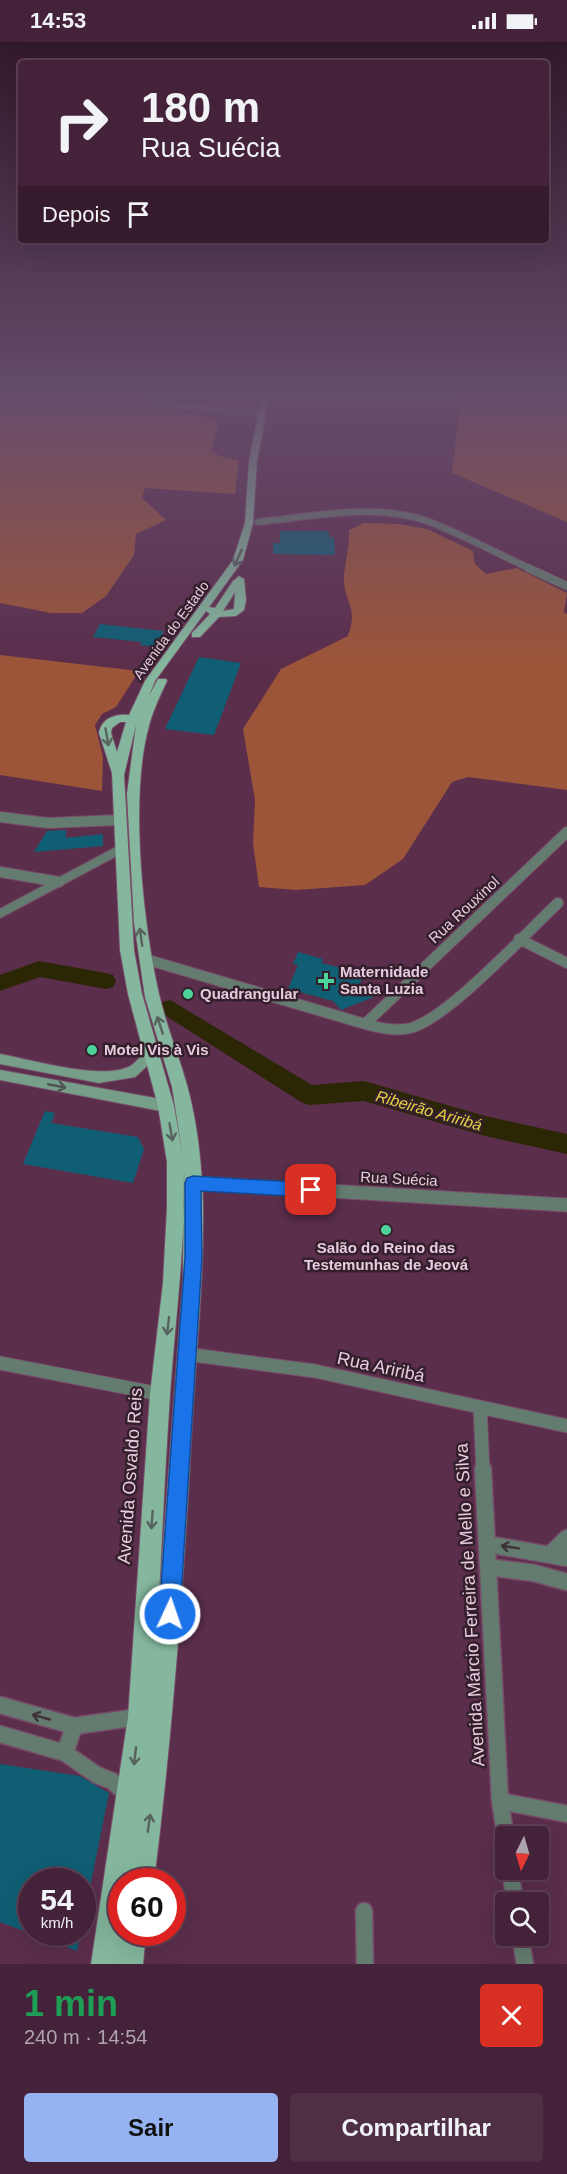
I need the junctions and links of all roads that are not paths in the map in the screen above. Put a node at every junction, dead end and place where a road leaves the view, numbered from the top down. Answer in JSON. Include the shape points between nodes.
{"nodes":[{"id":1,"x":251,"y":484,"type":"edge"},
{"id":2,"x":259,"y":484,"type":"edge"},
{"id":3,"x":258,"y":522,"type":"junction"},
{"id":4,"x":254,"y":543,"type":"dead end"},
{"id":5,"x":251,"y":555,"type":"dead end"},
{"id":6,"x":239,"y":579,"type":"junction"},
{"id":7,"x":567,"y":586,"type":"edge"},
{"id":8,"x":211,"y":610,"type":"junction"},
{"id":9,"x":137,"y":721,"type":"junction"},
{"id":10,"x":118,"y":775,"type":"junction"},
{"id":11,"x":0,"y":817,"type":"edge"},
{"id":12,"x":118,"y":820,"type":"junction"},
{"id":13,"x":567,"y":832,"type":"edge"},
{"id":14,"x":120,"y":849,"type":"junction"},
{"id":15,"x":0,"y":872,"type":"edge"},
{"id":16,"x":58,"y":882,"type":"junction"},
{"id":17,"x":558,"y":903,"type":"dead end"},
{"id":18,"x":0,"y":914,"type":"edge"},
{"id":19,"x":519,"y":939,"type":"junction"},
{"id":20,"x":145,"y":959,"type":"junction"},
{"id":21,"x":567,"y":963,"type":"edge"},
{"id":22,"x":144,"y":994,"type":"junction"},
{"id":23,"x":365,"y":1024,"type":"junction"},
{"id":24,"x":152,"y":1054,"type":"junction"},
{"id":25,"x":0,"y":1059,"type":"edge"},
{"id":26,"x":0,"y":1075,"type":"edge"},
{"id":27,"x":99,"y":1078,"type":"junction"},
{"id":28,"x":94,"y":1093,"type":"junction"},
{"id":29,"x":166,"y":1106,"type":"junction"},
{"id":30,"x":193,"y":1183,"type":"junction"},
{"id":31,"x":567,"y":1205,"type":"edge"},
{"id":32,"x":186,"y":1354,"type":"junction"},
{"id":33,"x":0,"y":1363,"type":"edge"},
{"id":34,"x":160,"y":1394,"type":"junction"},
{"id":35,"x":480,"y":1408,"type":"junction"},
{"id":36,"x":567,"y":1426,"type":"edge"},
{"id":37,"x":567,"y":1538,"type":"edge"},
{"id":38,"x":487,"y":1544,"type":"junction"},
{"id":39,"x":551,"y":1554,"type":"junction"},
{"id":40,"x":567,"y":1558,"type":"edge"},
{"id":41,"x":488,"y":1567,"type":"junction"},
{"id":42,"x":567,"y":1582,"type":"edge"},
{"id":43,"x":567,"y":1586,"type":"edge"},
{"id":44,"x":0,"y":1706,"type":"edge"},
{"id":45,"x":140,"y":1717,"type":"junction"},
{"id":46,"x":74,"y":1726,"type":"junction"},
{"id":47,"x":0,"y":1734,"type":"edge"},
{"id":48,"x":65,"y":1754,"type":"junction"},
{"id":49,"x":130,"y":1797,"type":"junction"},
{"id":50,"x":500,"y":1801,"type":"junction"},
{"id":51,"x":567,"y":1814,"type":"edge"},
{"id":52,"x":504,"y":1826,"type":"edge"},
{"id":53,"x":142,"y":1868,"type":"edge"},
{"id":54,"x":364,"y":1911,"type":"dead end"},
{"id":55,"x":131,"y":1946,"type":"edge"},
{"id":56,"x":522,"y":1946,"type":"edge"},
{"id":57,"x":105,"y":1964,"type":"edge"},
{"id":58,"x":129,"y":1964,"type":"edge"},
{"id":59,"x":365,"y":1964,"type":"edge"},
{"id":60,"x":525,"y":1964,"type":"edge"}],
"edges":[{"from":1,"to":8,"type":"main road","name":"Avenida do Estado","one_way":true,"via":[[247,534]]},
{"from":2,"to":3,"type":"main road"},
{"from":3,"to":4,"type":"main road"},
{"from":3,"to":7,"type":"street","via":[[361,514],[407,516],[426,521]]},
{"from":5,"to":6,"type":"main road","name":"Avenida do Estado"},
{"from":6,"to":8,"type":"main road","name":"Avenida do Estado"},
{"from":6,"to":8,"type":"main road","via":[[239,610],[228,615]]},
{"from":8,"to":9,"type":"main road","name":"Avenida do Estado"},
{"from":9,"to":10,"type":"main road","name":"Avenida do Estado"},
{"from":9,"to":10,"type":"main road","one_way":true,"via":[[115,719],[106,727]]},
{"from":20,"to":9,"type":"main road","name":"Avenida do Estado","one_way":true,"via":[[132,801]]},
{"from":10,"to":12,"type":"main road","name":"Avenida do Estado"},
{"from":11,"to":12,"type":"street","via":[[48,823]]},
{"from":12,"to":14,"type":"main road","name":"Avenida do Estado"},
{"from":13,"to":23,"type":"street","name":"Rua Rouxinol"},
{"from":14,"to":16,"type":"street"},
{"from":14,"to":22,"type":"main road","name":"Avenida do Estado","via":[[124,930]]},
{"from":15,"to":16,"type":"street"},
{"from":16,"to":18,"type":"street"},
{"from":17,"to":19,"type":"street"},
{"from":19,"to":21,"type":"street"},
{"from":19,"to":23,"type":"street","via":[[437,1014],[419,1025],[402,1029]]},
{"from":20,"to":22,"type":"main road","name":"Avenida do Estado"},
{"from":20,"to":23,"type":"street"},
{"from":22,"to":24,"type":"main road","name":"Avenida Osvaldo Reis"},
{"from":30,"to":22,"type":"main road","one_way":true,"via":[[182,1097]]},
{"from":24,"to":27,"type":"main road","via":[[131,1073]]},
{"from":24,"to":29,"type":"main road","name":"Avenida Osvaldo Reis"},
{"from":25,"to":27,"type":"main road"},
{"from":26,"to":28,"type":"main road","one_way":true},
{"from":27,"to":28,"type":"main road"},
{"from":28,"to":29,"type":"main road"},
{"from":29,"to":34,"type":"main road","name":"Avenida Osvaldo Reis","one_way":true,"via":[[175,1162],[176,1208]]},
{"from":30,"to":31,"type":"street","name":"Rua Suécia"},
{"from":30,"to":32,"type":"main road","via":[[194,1240]]},
{"from":32,"to":35,"type":"street","name":"Rua Ariribá","via":[[315,1371]]},
{"from":53,"to":32,"type":"main road","one_way":true,"via":[[168,1646]]},
{"from":33,"to":34,"type":"street"},
{"from":34,"to":45,"type":"main road","name":"Avenida Osvaldo Reis","one_way":true},
{"from":35,"to":36,"type":"street","name":"Rua Ariribá"},
{"from":35,"to":38,"type":"street","name":"Avenida Márcio Ferreira de Mello e Silva"},
{"from":37,"to":39,"type":"street"},
{"from":39,"to":38,"type":"street","one_way":true},
{"from":38,"to":41,"type":"street","name":"Avenida Márcio Ferreira de Mello e Silva"},
{"from":39,"to":40,"type":"street"},
{"from":41,"to":42,"type":"street"},
{"from":41,"to":50,"type":"street","name":"Avenida Márcio Ferreira de Mello e Silva"},
{"from":42,"to":43,"type":"street"},
{"from":46,"to":44,"type":"street","one_way":true},
{"from":45,"to":46,"type":"street"},
{"from":45,"to":49,"type":"main road","name":"Avenida Osvaldo Reis","one_way":true},
{"from":46,"to":48,"type":"street"},
{"from":47,"to":48,"type":"street"},
{"from":48,"to":49,"type":"street","via":[[112,1781]]},
{"from":49,"to":57,"type":"main road","name":"Avenida Osvaldo Reis"},
{"from":50,"to":51,"type":"street"},
{"from":50,"to":52,"type":"street","name":"Avenida Márcio Ferreira de Mello e Silva"},
{"from":54,"to":59,"type":"street"},
{"from":55,"to":58,"type":"main road"},
{"from":56,"to":60,"type":"street"}]}
